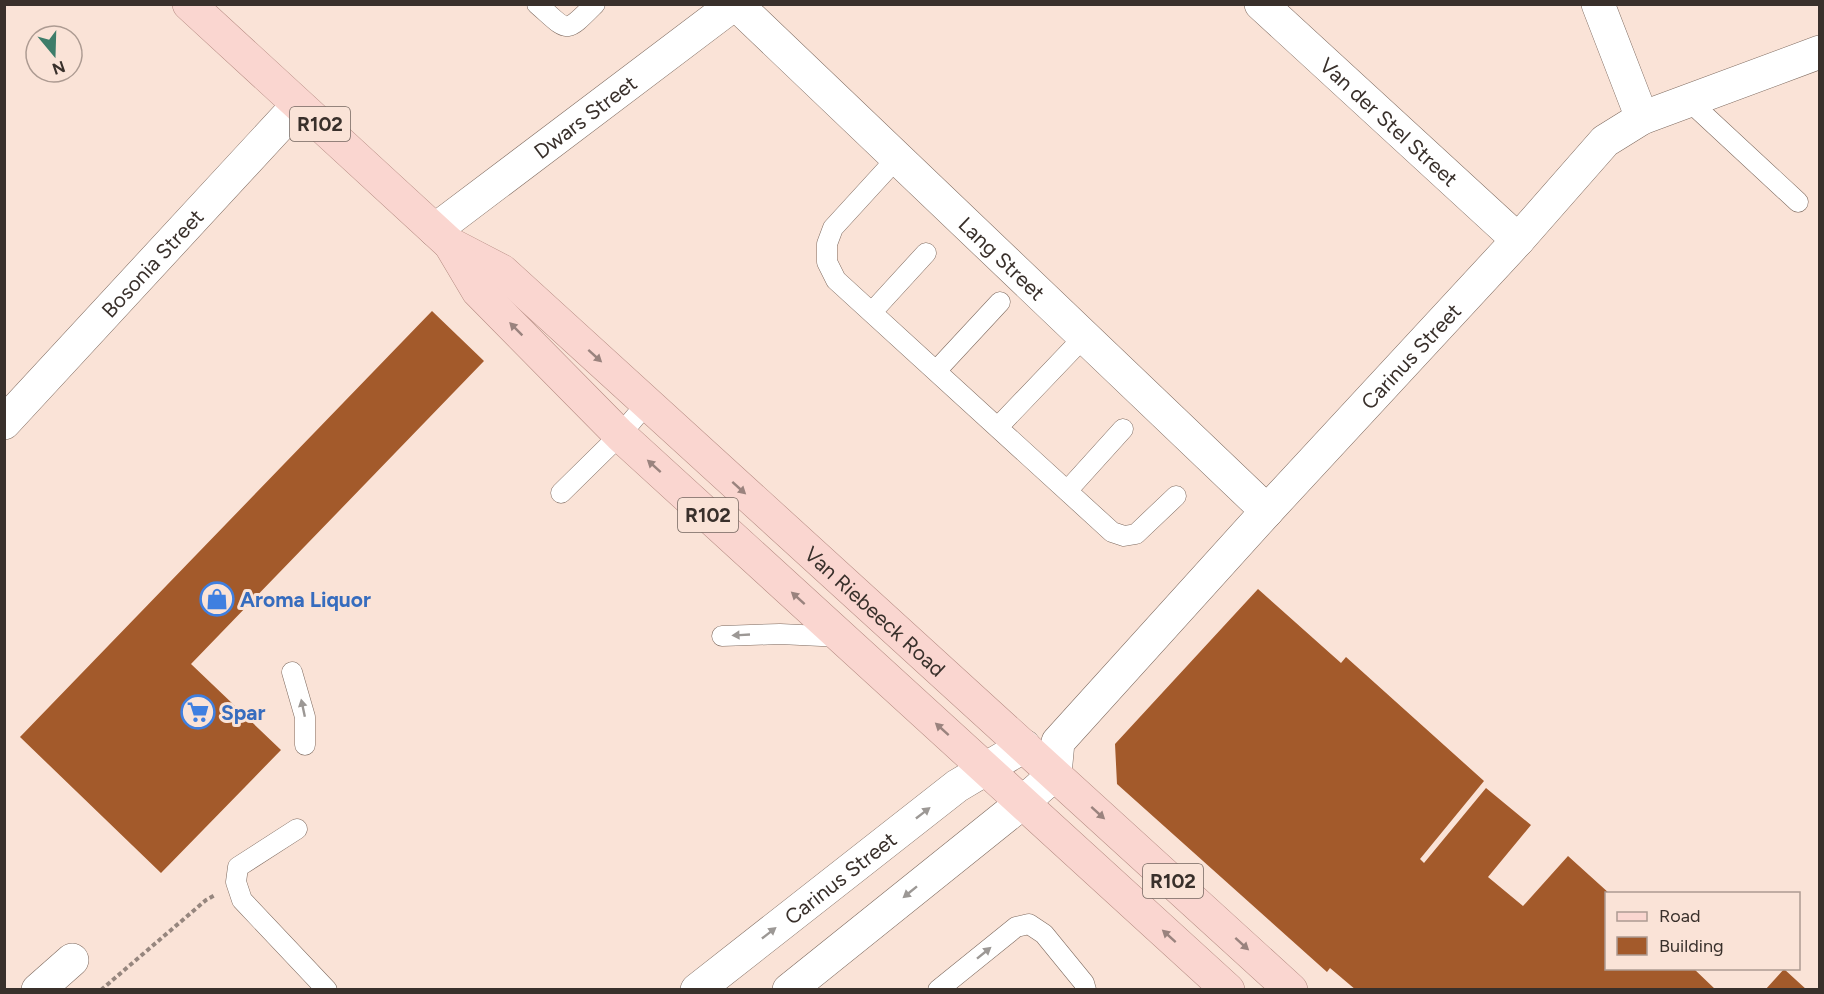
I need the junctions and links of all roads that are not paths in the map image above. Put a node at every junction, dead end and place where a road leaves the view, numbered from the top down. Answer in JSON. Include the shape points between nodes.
{"nodes":[{"id":1,"x":189,"y":4,"type":"edge"},
{"id":2,"x":537,"y":4,"type":"edge"},
{"id":3,"x":595,"y":4,"type":"edge"},
{"id":4,"x":735,"y":4,"type":"edge"},
{"id":5,"x":1261,"y":4,"type":"edge"},
{"id":6,"x":1598,"y":4,"type":"edge"},
{"id":7,"x":1820,"y":52,"type":"edge"},
{"id":8,"x":1688,"y":100,"type":"junction"},
{"id":9,"x":298,"y":105,"type":"junction"},
{"id":10,"x":1642,"y":118,"type":"junction"},
{"id":11,"x":897,"y":158,"type":"junction"},
{"id":12,"x":1798,"y":202,"type":"dead end"},
{"id":13,"x":443,"y":237,"type":"junction"},
{"id":14,"x":1518,"y":240,"type":"junction"},
{"id":15,"x":926,"y":253,"type":"dead end"},
{"id":16,"x":1000,"y":302,"type":"dead end"},
{"id":17,"x":872,"y":312,"type":"junction"},
{"id":18,"x":1084,"y":337,"type":"junction"},
{"id":19,"x":936,"y":371,"type":"junction"},
{"id":20,"x":647,"y":403,"type":"junction"},
{"id":21,"x":9,"y":410,"type":"edge"},
{"id":22,"x":998,"y":427,"type":"junction"},
{"id":23,"x":1123,"y":429,"type":"dead end"},
{"id":24,"x":620,"y":435,"type":"junction"},
{"id":25,"x":1067,"y":491,"type":"junction"},
{"id":26,"x":561,"y":492,"type":"dead end"},
{"id":27,"x":1176,"y":496,"type":"dead end"},
{"id":28,"x":1267,"y":511,"type":"junction"},
{"id":29,"x":722,"y":636,"type":"dead end"},
{"id":30,"x":842,"y":637,"type":"junction"},
{"id":31,"x":292,"y":672,"type":"dead end"},
{"id":32,"x":305,"y":745,"type":"dead end"},
{"id":33,"x":1024,"y":746,"type":"junction"},
{"id":34,"x":1056,"y":758,"type":"junction"},
{"id":35,"x":986,"y":769,"type":"junction"},
{"id":36,"x":1022,"y":803,"type":"junction"},
{"id":37,"x":297,"y":829,"type":"dead end"},
{"id":38,"x":72,"y":960,"type":"dead end"},
{"id":39,"x":38,"y":990,"type":"edge"},
{"id":40,"x":327,"y":990,"type":"edge"},
{"id":41,"x":697,"y":990,"type":"edge"},
{"id":42,"x":789,"y":990,"type":"edge"},
{"id":43,"x":938,"y":990,"type":"edge"},
{"id":44,"x":1086,"y":990,"type":"edge"},
{"id":45,"x":1228,"y":990,"type":"edge"},
{"id":46,"x":1292,"y":990,"type":"edge"}],
"edges":[{"from":1,"to":9,"type":"main road","name":"Van Riebeeck Road","number":"R102"},
{"from":2,"to":3,"type":"lane","via":[[562,26],[569,27]]},
{"from":4,"to":11,"type":"street","name":"Lang Street"},
{"from":4,"to":13,"type":"street","name":"Dwars Street"},
{"from":5,"to":14,"type":"street","name":"Van der Stel Street"},
{"from":6,"to":10,"type":"street"},
{"from":7,"to":8,"type":"street","name":"Carinus Street"},
{"from":8,"to":10,"type":"street","name":"Carinus Street"},
{"from":8,"to":12,"type":"lane"},
{"from":9,"to":13,"type":"main road","name":"Van Riebeeck Road","number":"R102"},
{"from":9,"to":21,"type":"street","name":"Bosonia Street"},
{"from":10,"to":14,"type":"street","name":"Carinus Street","via":[[1605,141]]},
{"from":11,"to":17,"type":"lane","via":[[833,228],[827,244],[827,262],[836,280]]},
{"from":11,"to":18,"type":"street","name":"Lang Street"},
{"from":13,"to":20,"type":"main road","name":"Van Riebeeck Road","number":"R102","one_way":true,"via":[[502,271]]},
{"from":24,"to":13,"type":"main road","name":"Van Riebeeck Road","number":"R102","one_way":true,"via":[[478,291]]},
{"from":14,"to":28,"type":"street","name":"Carinus Street"},
{"from":15,"to":17,"type":"lane"},
{"from":16,"to":19,"type":"lane"},
{"from":17,"to":19,"type":"lane"},
{"from":18,"to":22,"type":"lane"},
{"from":18,"to":28,"type":"street","name":"Lang Street"},
{"from":19,"to":22,"type":"lane"},
{"from":20,"to":24,"type":"lane"},
{"from":20,"to":33,"type":"main road","name":"Van Riebeeck Road","number":"R102","one_way":true},
{"from":22,"to":25,"type":"lane"},
{"from":23,"to":25,"type":"lane"},
{"from":24,"to":26,"type":"lane"},
{"from":30,"to":24,"type":"main road","name":"Van Riebeeck Road","number":"R102","one_way":true},
{"from":25,"to":27,"type":"lane","via":[[1112,532],[1124,536],[1136,534]]},
{"from":28,"to":34,"type":"street","name":"Carinus Street"},
{"from":30,"to":29,"type":"lane","one_way":true},
{"from":35,"to":30,"type":"main road","name":"Van Riebeeck Road","number":"R102","one_way":true},
{"from":32,"to":31,"type":"lane","one_way":true,"via":[[305,717]]},
{"from":33,"to":34,"type":"main road","name":"Van Riebeeck Road","number":"R102"},
{"from":33,"to":35,"type":"street","name":"Carinus Street"},
{"from":34,"to":36,"type":"street","name":"Carinus Street"},
{"from":34,"to":46,"type":"main road","name":"Van Riebeeck Road","number":"R102","one_way":true},
{"from":35,"to":36,"type":"main road","name":"Van Riebeeck Road","number":"R102"},
{"from":41,"to":35,"type":"street","name":"Carinus Street","one_way":true,"via":[[957,786]]},
{"from":36,"to":42,"type":"street","one_way":true},
{"from":45,"to":36,"type":"main road","name":"Van Riebeeck Road","number":"R102","one_way":true},
{"from":37,"to":40,"type":"lane","via":[[238,867],[236,882],[242,900]]},
{"from":38,"to":39,"type":"street"},
{"from":43,"to":44,"type":"lane","one_way":true,"via":[[1016,927],[1029,924],[1044,934]]}]}
